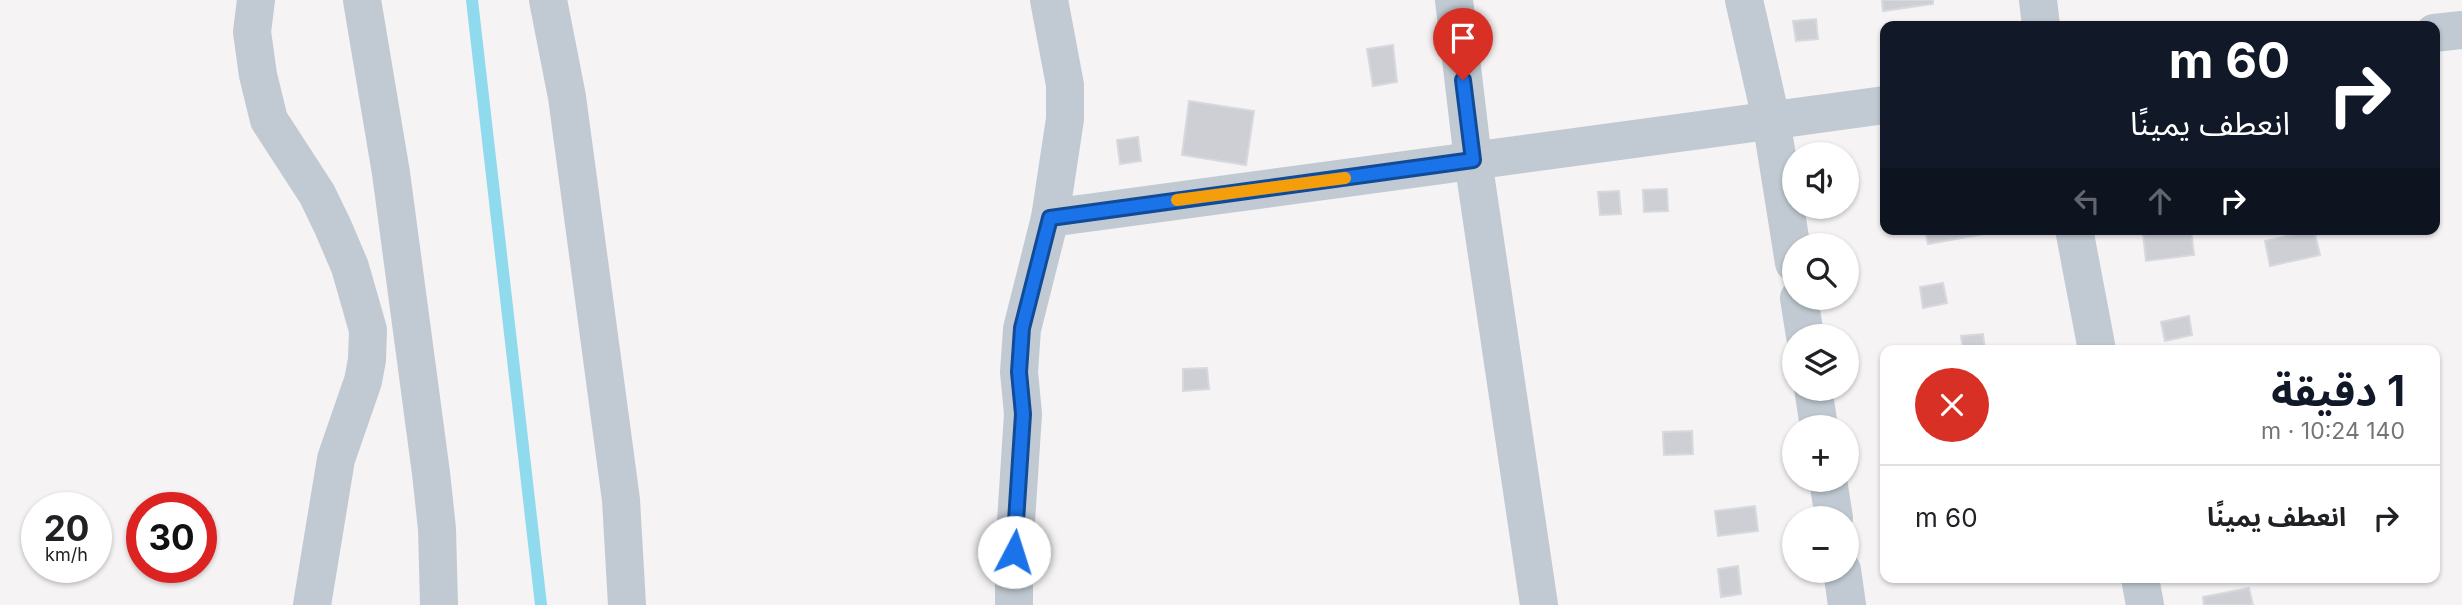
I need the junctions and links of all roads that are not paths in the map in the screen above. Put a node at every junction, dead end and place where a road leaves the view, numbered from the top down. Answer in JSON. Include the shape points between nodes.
{"nodes":[{"id":1,"x":256,"y":0,"type":"edge"},
{"id":2,"x":362,"y":0,"type":"edge"},
{"id":3,"x":548,"y":0,"type":"edge"},
{"id":4,"x":1049,"y":0,"type":"edge"},
{"id":5,"x":1454,"y":0,"type":"edge"},
{"id":6,"x":1744,"y":0,"type":"edge"},
{"id":7,"x":2038,"y":0,"type":"edge"},
{"id":8,"x":2040,"y":21,"type":"edge"},
{"id":9,"x":2462,"y":30,"type":"edge"},
{"id":10,"x":2440,"y":32,"type":"edge"},
{"id":11,"x":1880,"y":105,"type":"edge"},
{"id":12,"x":1771,"y":119,"type":"junction"},
{"id":13,"x":1473,"y":160,"type":"junction"},
{"id":14,"x":1050,"y":218,"type":"junction"},
{"id":15,"x":1789,"y":233,"type":"edge"},
{"id":16,"x":2075,"y":235,"type":"edge"},
{"id":17,"x":2096,"y":345,"type":"edge"},
{"id":18,"x":1844,"y":583,"type":"edge"},
{"id":19,"x":2141,"y":583,"type":"edge"},
{"id":20,"x":312,"y":605,"type":"edge"},
{"id":21,"x":439,"y":605,"type":"edge"},
{"id":22,"x":627,"y":605,"type":"edge"},
{"id":23,"x":1014,"y":605,"type":"edge"},
{"id":24,"x":1539,"y":605,"type":"edge"},
{"id":25,"x":1847,"y":605,"type":"edge"},
{"id":26,"x":2146,"y":605,"type":"edge"}],
"edges":[{"from":1,"to":20,"type":"street","via":[[252,32],[269,120],[333,227],[368,330],[368,359],[336,459]]},
{"from":2,"to":21,"type":"street","via":[[391,173],[431,473]]},
{"from":3,"to":22,"type":"street","via":[[567,97],[621,500]]},
{"from":4,"to":14,"type":"street","via":[[1065,85],[1065,119]]},
{"from":5,"to":13,"type":"street"},
{"from":6,"to":12,"type":"street"},
{"from":7,"to":8,"type":"street"},
{"from":9,"to":10,"type":"street"},
{"from":11,"to":12,"type":"street"},
{"from":12,"to":13,"type":"street"},
{"from":12,"to":15,"type":"street"},
{"from":13,"to":14,"type":"street"},
{"from":13,"to":24,"type":"street"},
{"from":14,"to":23,"type":"street","via":[[1022,328]]},
{"from":16,"to":17,"type":"street"},
{"from":18,"to":25,"type":"street"},
{"from":19,"to":26,"type":"street"}]}
